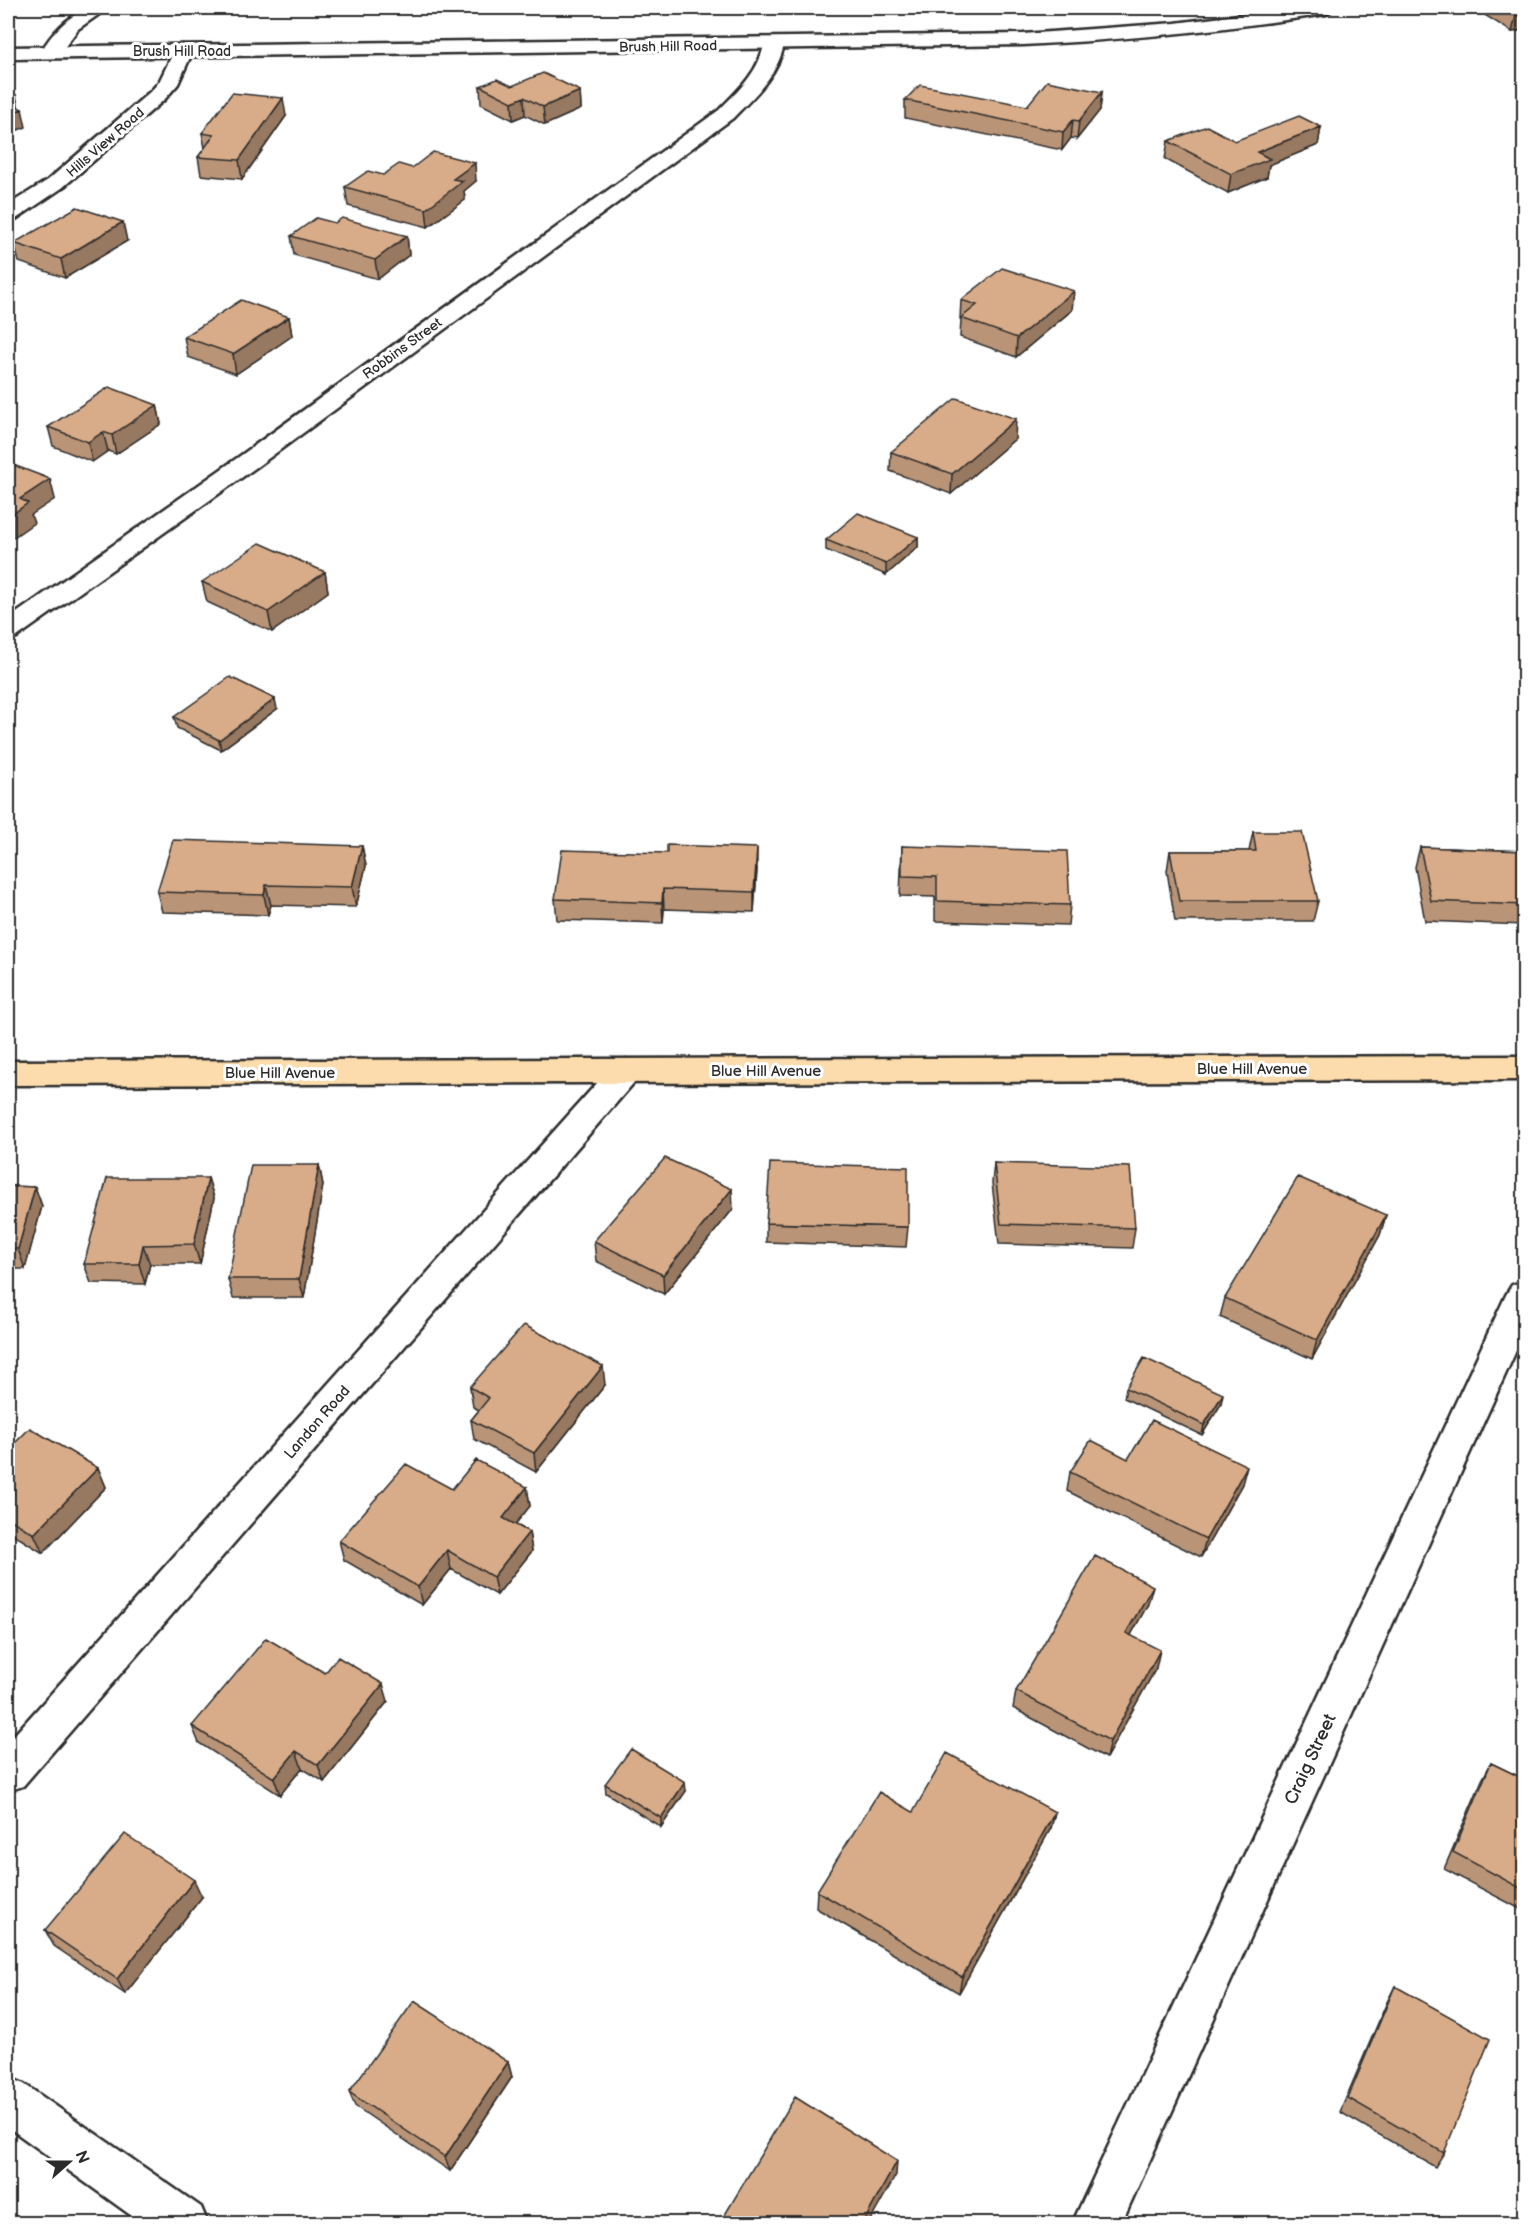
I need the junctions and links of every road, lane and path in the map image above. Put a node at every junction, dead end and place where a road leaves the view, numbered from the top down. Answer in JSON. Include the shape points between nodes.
{"nodes":[{"id":1,"x":99,"y":8,"type":"edge"},
{"id":2,"x":1326,"y":8,"type":"edge"},
{"id":3,"x":774,"y":45,"type":"junction"},
{"id":4,"x":183,"y":51,"type":"junction"},
{"id":5,"x":51,"y":52,"type":"junction"},
{"id":6,"x":8,"y":53,"type":"edge"},
{"id":7,"x":8,"y":214,"type":"edge"},
{"id":8,"x":8,"y":631,"type":"edge"},
{"id":9,"x":1524,"y":1068,"type":"edge"},
{"id":10,"x":626,"y":1071,"type":"junction"},
{"id":11,"x":8,"y":1073,"type":"edge"},
{"id":12,"x":1524,"y":1295,"type":"edge"},
{"id":13,"x":8,"y":1772,"type":"edge"},
{"id":14,"x":8,"y":2100,"type":"edge"},
{"id":15,"x":184,"y":2223,"type":"edge"},
{"id":16,"x":1096,"y":2223,"type":"edge"}],
"edges":[{"from":1,"to":5,"type":"street","via":[[69,25]]},
{"from":2,"to":3,"type":"street","name":"Brush Hill Road","via":[[1140,32]]},
{"from":3,"to":4,"type":"street","name":"Brush Hill Road"},
{"from":3,"to":8,"type":"street","name":"Robbins Street","via":[[772,58],[757,82],[726,114]]},
{"from":4,"to":5,"type":"street","name":"Brush Hill Road"},
{"from":4,"to":7,"type":"street","name":"Hills View Road","via":[[168,84],[158,95],[64,177]]},
{"from":5,"to":6,"type":"street","name":"Brush Hill Road"},
{"from":9,"to":10,"type":"highway","name":"Blue Hill Avenue"},
{"from":10,"to":11,"type":"highway","name":"Blue Hill Avenue"},
{"from":10,"to":13,"type":"street","name":"Landon Road"},
{"from":12,"to":16,"type":"street","name":"Craig Street"},
{"from":14,"to":15,"type":"street"}]}
